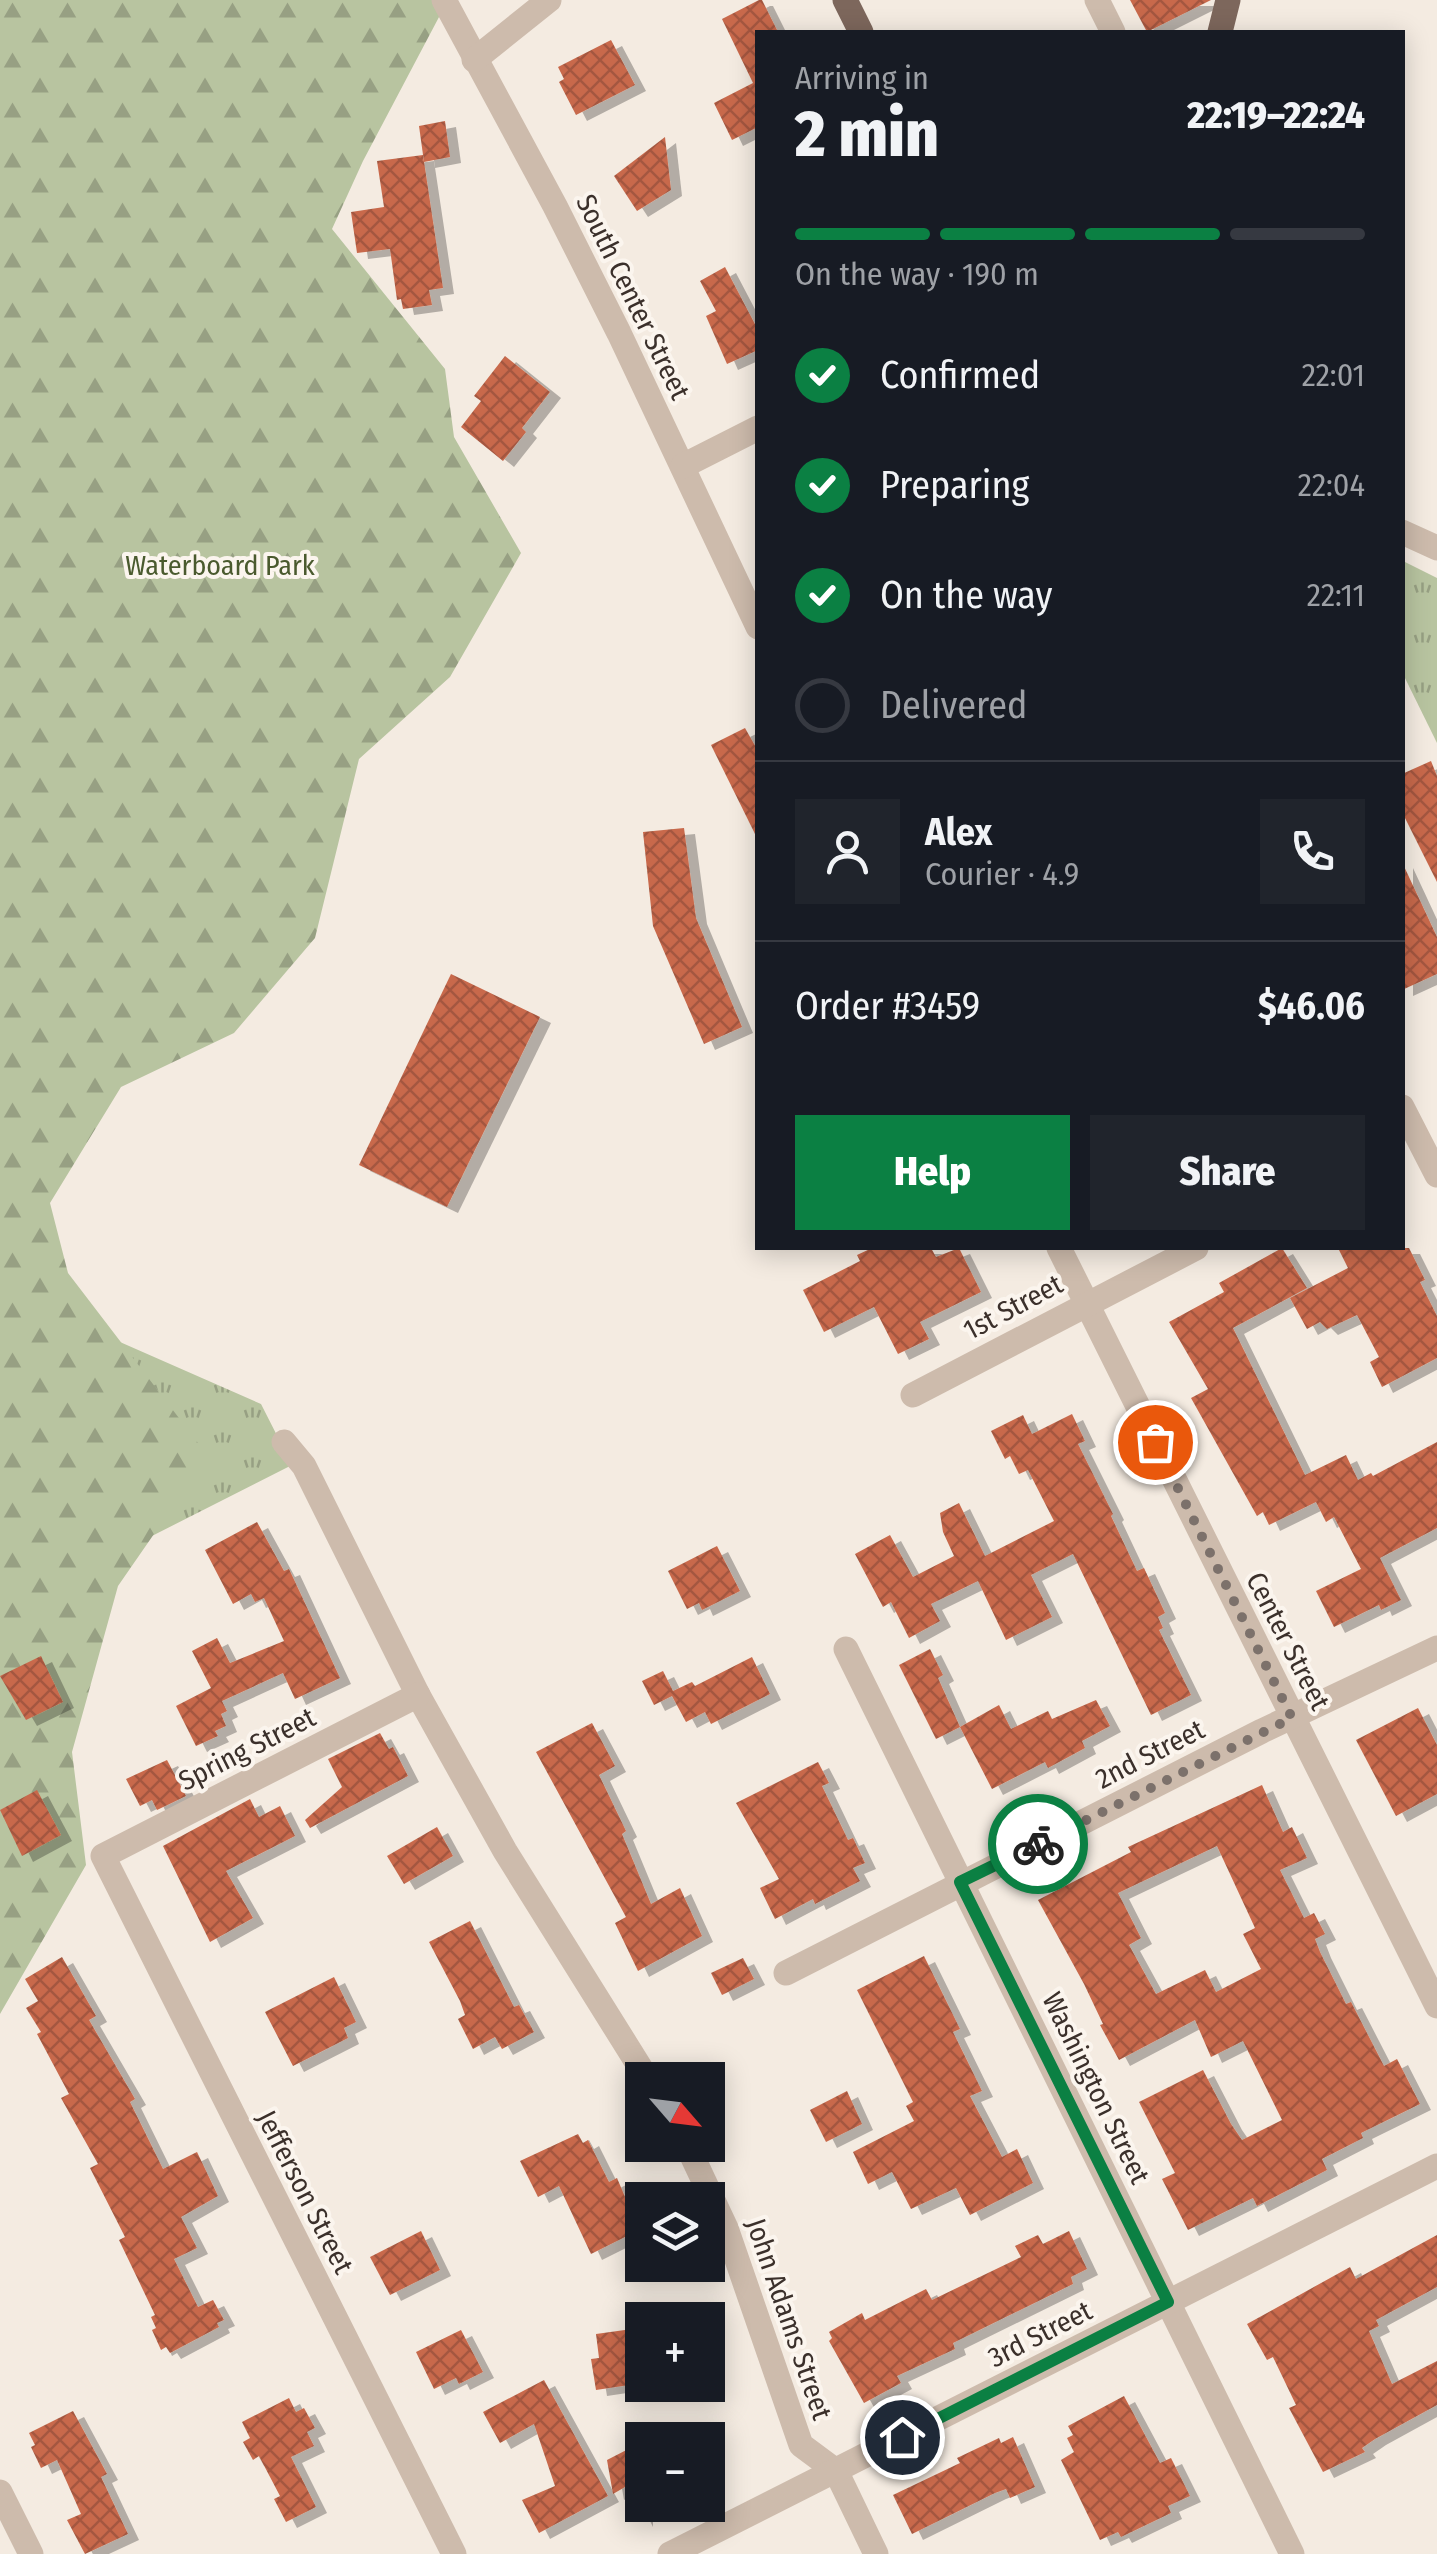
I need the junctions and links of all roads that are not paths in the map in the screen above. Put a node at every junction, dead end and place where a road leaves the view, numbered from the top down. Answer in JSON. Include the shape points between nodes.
{"nodes":[{"id":1,"x":444,"y":0,"type":"edge"},
{"id":2,"x":549,"y":0,"type":"edge"},
{"id":3,"x":845,"y":0,"type":"edge"},
{"id":4,"x":1097,"y":0,"type":"edge"},
{"id":5,"x":1228,"y":0,"type":"edge"},
{"id":6,"x":860,"y":30,"type":"edge"},
{"id":7,"x":1112,"y":30,"type":"edge"},
{"id":8,"x":1220,"y":30,"type":"edge"},
{"id":9,"x":474,"y":60,"type":"junction"},
{"id":10,"x":755,"y":430,"type":"edge"},
{"id":11,"x":684,"y":466,"type":"junction"},
{"id":12,"x":1405,"y":533,"type":"edge"},
{"id":13,"x":1437,"y":548,"type":"edge"},
{"id":14,"x":755,"y":620,"type":"edge"},
{"id":15,"x":1410,"y":1140,"type":"edge"},
{"id":16,"x":1437,"y":1175,"type":"edge"},
{"id":17,"x":1060,"y":1250,"type":"edge"},
{"id":18,"x":1192,"y":1250,"type":"edge"},
{"id":19,"x":1086,"y":1302,"type":"junction"},
{"id":20,"x":913,"y":1395,"type":"dead end"},
{"id":21,"x":284,"y":1442,"type":"dead end"},
{"id":22,"x":1437,"y":1648,"type":"edge"},
{"id":23,"x":846,"y":1649,"type":"dead end"},
{"id":24,"x":418,"y":1695,"type":"junction"},
{"id":25,"x":1292,"y":1718,"type":"junction"},
{"id":26,"x":103,"y":1856,"type":"joint"},
{"id":27,"x":960,"y":1882,"type":"junction"},
{"id":28,"x":786,"y":1973,"type":"dead end"},
{"id":29,"x":1437,"y":2006,"type":"edge"},
{"id":30,"x":637,"y":2062,"type":"edge"},
{"id":31,"x":695,"y":2162,"type":"edge"},
{"id":32,"x":1437,"y":2166,"type":"edge"},
{"id":33,"x":1168,"y":2302,"type":"junction"},
{"id":34,"x":836,"y":2471,"type":"junction"},
{"id":35,"x":0,"y":2492,"type":"edge"},
{"id":36,"x":31,"y":2554,"type":"edge"},
{"id":37,"x":454,"y":2554,"type":"edge"},
{"id":38,"x":670,"y":2554,"type":"edge"},
{"id":39,"x":876,"y":2554,"type":"edge"},
{"id":40,"x":1292,"y":2554,"type":"edge"}],
"edges":[{"from":1,"to":9,"type":"street","name":"South Center Street"},
{"from":2,"to":9,"type":"street"},
{"from":3,"to":6,"type":"main road"},
{"from":4,"to":7,"type":"street"},
{"from":5,"to":8,"type":"main road"},
{"from":9,"to":11,"type":"street","name":"South Center Street"},
{"from":10,"to":11,"type":"street"},
{"from":11,"to":14,"type":"street","name":"South Center Street"},
{"from":12,"to":13,"type":"street"},
{"from":15,"to":16,"type":"street"},
{"from":17,"to":19,"type":"street"},
{"from":18,"to":19,"type":"street","name":"1st Street"},
{"from":19,"to":20,"type":"street","name":"1st Street"},
{"from":19,"to":25,"type":"street","name":"Center Street"},
{"from":21,"to":24,"type":"street","via":[[304,1466]]},
{"from":22,"to":25,"type":"street","name":"2nd Street"},
{"from":23,"to":27,"type":"street","name":"Washington Street"},
{"from":24,"to":26,"type":"street","name":"Spring Street"},
{"from":24,"to":30,"type":"street"},
{"from":25,"to":27,"type":"street","name":"2nd Street"},
{"from":25,"to":29,"type":"street","name":"Center Street"},
{"from":26,"to":37,"type":"street","name":"Jefferson Street"},
{"from":27,"to":28,"type":"street","name":"2nd Street"},
{"from":27,"to":33,"type":"street","name":"Washington Street"},
{"from":31,"to":34,"type":"street","name":"John Adams Street","via":[[726,2228],[801,2445]]},
{"from":32,"to":33,"type":"street","name":"3rd Street"},
{"from":33,"to":34,"type":"street","name":"3rd Street"},
{"from":33,"to":40,"type":"street","name":"Washington Street"},
{"from":34,"to":38,"type":"street","name":"3rd Street"},
{"from":34,"to":39,"type":"street","name":"John Adams Street"},
{"from":35,"to":36,"type":"street"}]}
